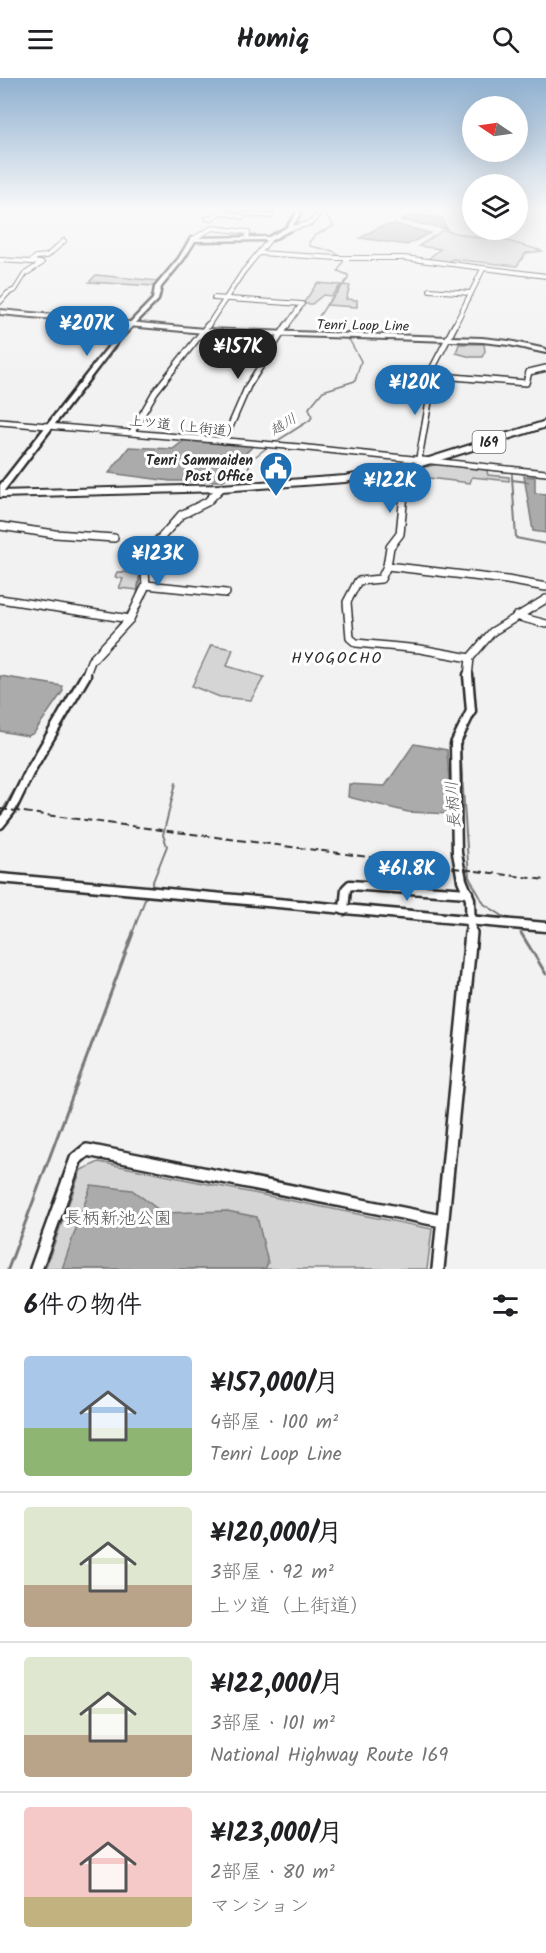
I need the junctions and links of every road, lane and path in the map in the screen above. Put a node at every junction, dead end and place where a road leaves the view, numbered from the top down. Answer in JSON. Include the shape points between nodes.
{"nodes":[{"id":1,"x":40,"y":265,"type":"edge"},
{"id":2,"x":176,"y":265,"type":"edge"},
{"id":3,"x":250,"y":265,"type":"edge"},
{"id":4,"x":451,"y":265,"type":"edge"},
{"id":5,"x":483,"y":269,"type":"junction"},
{"id":6,"x":546,"y":276,"type":"edge"},
{"id":7,"x":430,"y":290,"type":"dead end"},
{"id":8,"x":470,"y":293,"type":"junction"},
{"id":9,"x":214,"y":298,"type":"dead end"},
{"id":10,"x":224,"y":299,"type":"junction"},
{"id":11,"x":0,"y":302,"type":"edge"},
{"id":12,"x":0,"y":312,"type":"edge"},
{"id":13,"x":130,"y":325,"type":"junction"},
{"id":14,"x":204,"y":331,"type":"junction"},
{"id":15,"x":282,"y":335,"type":"junction"},
{"id":16,"x":448,"y":339,"type":"junction"},
{"id":17,"x":546,"y":351,"type":"edge"},
{"id":18,"x":546,"y":368,"type":"edge"},
{"id":19,"x":429,"y":375,"type":"junction"},
{"id":20,"x":0,"y":422,"type":"edge"},
{"id":21,"x":546,"y":424,"type":"edge"},
{"id":22,"x":51,"y":425,"type":"junction"},
{"id":23,"x":132,"y":432,"type":"junction"},
{"id":24,"x":224,"y":441,"type":"junction"},
{"id":25,"x":431,"y":460,"type":"junction"},
{"id":26,"x":416,"y":462,"type":"junction"},
{"id":27,"x":546,"y":472,"type":"edge"},
{"id":28,"x":221,"y":488,"type":"junction"},
{"id":29,"x":0,"y":492,"type":"edge"},
{"id":30,"x":0,"y":526,"type":"edge"},
{"id":31,"x":114,"y":538,"type":"dead end"},
{"id":32,"x":387,"y":566,"type":"junction"},
{"id":33,"x":146,"y":585,"type":"junction"},
{"id":34,"x":546,"y":587,"type":"edge"},
{"id":35,"x":226,"y":593,"type":"dead end"},
{"id":36,"x":0,"y":599,"type":"edge"},
{"id":37,"x":546,"y":599,"type":"edge"},
{"id":38,"x":516,"y":616,"type":"junction"},
{"id":39,"x":130,"y":619,"type":"junction"},
{"id":40,"x":546,"y":624,"type":"edge"},
{"id":41,"x":470,"y":658,"type":"junction"},
{"id":42,"x":0,"y":824,"type":"edge"},
{"id":43,"x":0,"y":878,"type":"edge"},
{"id":44,"x":468,"y":893,"type":"junction"},
{"id":45,"x":344,"y":909,"type":"junction"},
{"id":46,"x":472,"y":922,"type":"junction"},
{"id":47,"x":546,"y":927,"type":"edge"},
{"id":48,"x":442,"y":1221,"type":"junction"},
{"id":49,"x":36,"y":1269,"type":"edge"},
{"id":50,"x":438,"y":1269,"type":"edge"}],
"edges":[{"from":1,"to":11,"type":"street","via":[[25,274],[15,290]]},
{"from":2,"to":13,"type":"main road","via":[[158,287],[156,299]]},
{"from":3,"to":10,"type":"street"},
{"from":4,"to":5,"type":"street"},
{"from":5,"to":6,"type":"street"},
{"from":5,"to":8,"type":"street"},
{"from":7,"to":8,"type":"street"},
{"from":8,"to":16,"type":"street"},
{"from":9,"to":10,"type":"street"},
{"from":10,"to":14,"type":"street"},
{"from":10,"to":15,"type":"street","via":[[302,304]]},
{"from":12,"to":13,"type":"main road","name":"Tenri Loop Line"},
{"from":13,"to":14,"type":"main road","name":"Tenri Loop Line"},
{"from":13,"to":22,"type":"main road"},
{"from":14,"to":15,"type":"main road","name":"Tenri Loop Line"},
{"from":14,"to":23,"type":"street","via":[[157,389]]},
{"from":15,"to":16,"type":"main road","name":"Tenri Loop Line"},
{"from":15,"to":24,"type":"street","via":[[241,397]]},
{"from":16,"to":17,"type":"main road","name":"Tenri Loop Line","via":[[508,343]]},
{"from":16,"to":19,"type":"street"},
{"from":18,"to":19,"type":"street","via":[[529,372],[526,383]]},
{"from":19,"to":26,"type":"street","via":[[431,400]]},
{"from":20,"to":22,"type":"street","name":"上ツ道（上街道）"},
{"from":21,"to":25,"type":"main road","number":"169"},
{"from":22,"to":23,"type":"street","name":"上ツ道（上街道）"},
{"from":22,"to":29,"type":"main road"},
{"from":23,"to":24,"type":"street","name":"上ツ道（上街道）"},
{"from":24,"to":26,"type":"street","name":"上ツ道（上街道）"},
{"from":25,"to":26,"type":"main road","number":"169"},
{"from":25,"to":27,"type":"street"},
{"from":26,"to":28,"type":"main road","number":"169","via":[[345,479]]},
{"from":26,"to":32,"type":"street","via":[[404,494],[400,534],[390,547]]},
{"from":28,"to":29,"type":"main road","number":"169"},
{"from":28,"to":33,"type":"street","via":[[207,502],[181,515],[157,542],[145,572]]},
{"from":30,"to":31,"type":"street"},
{"from":32,"to":34,"type":"street"},
{"from":32,"to":41,"type":"street","via":[[381,579],[358,581],[347,602],[350,638]]},
{"from":33,"to":35,"type":"street"},
{"from":33,"to":39,"type":"street"},
{"from":36,"to":39,"type":"street"},
{"from":37,"to":38,"type":"street"},
{"from":38,"to":40,"type":"street"},
{"from":38,"to":41,"type":"street","via":[[492,632]]},
{"from":39,"to":42,"type":"street","via":[[91,661],[84,680]]},
{"from":41,"to":44,"type":"street","via":[[467,683],[471,711],[455,744],[457,854]]},
{"from":43,"to":45,"type":"street"},
{"from":44,"to":45,"type":"street","via":[[350,885]]},
{"from":44,"to":46,"type":"street"},
{"from":45,"to":46,"type":"street"},
{"from":46,"to":47,"type":"street"},
{"from":46,"to":48,"type":"street"},
{"from":48,"to":49,"type":"street","via":[[87,1150],[76,1159]]},
{"from":48,"to":50,"type":"street"}]}
